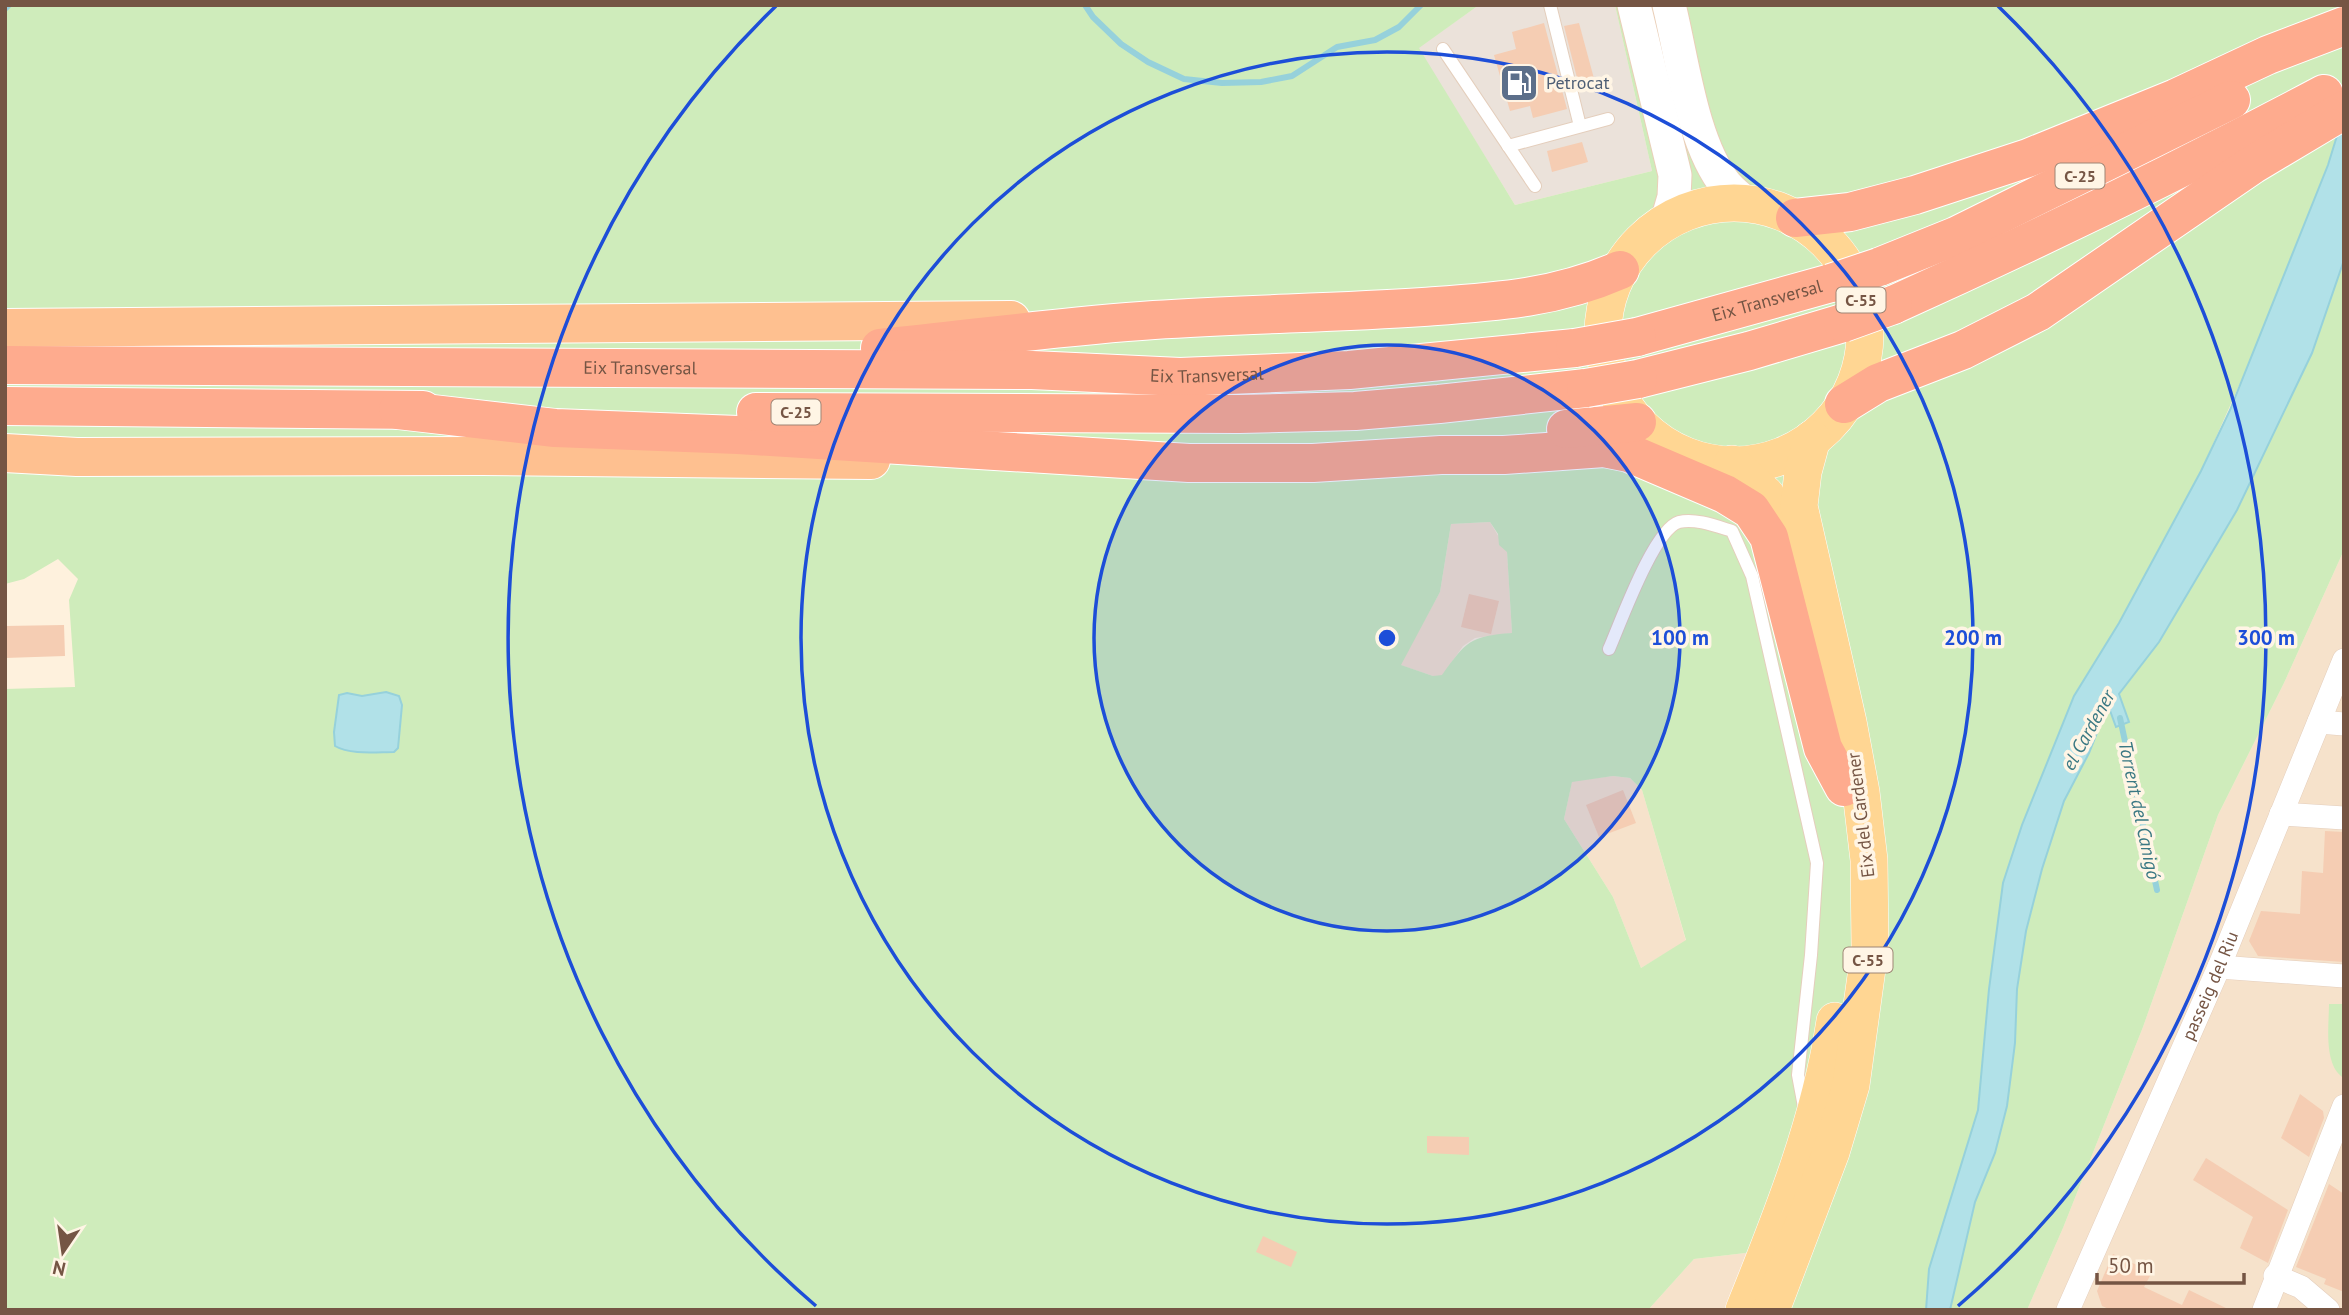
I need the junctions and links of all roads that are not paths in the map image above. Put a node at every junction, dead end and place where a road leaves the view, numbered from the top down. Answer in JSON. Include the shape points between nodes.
{"nodes":[{"id":1,"x":1550,"y":5,"type":"edge"},
{"id":2,"x":1634,"y":5,"type":"edge"},
{"id":3,"x":1669,"y":5,"type":"edge"},
{"id":4,"x":2344,"y":26,"type":"edge"},
{"id":5,"x":2344,"y":40,"type":"edge"},
{"id":6,"x":1443,"y":48,"type":"dead end"},
{"id":7,"x":2272,"y":66,"type":"junction"},
{"id":8,"x":2344,"y":83,"type":"edge"},
{"id":9,"x":2344,"y":110,"type":"edge"},
{"id":10,"x":1608,"y":119,"type":"dead end"},
{"id":11,"x":1580,"y":126,"type":"junction"},
{"id":12,"x":1508,"y":146,"type":"junction"},
{"id":13,"x":2242,"y":153,"type":"junction"},
{"id":14,"x":1535,"y":186,"type":"dead end"},
{"id":15,"x":1746,"y":204,"type":"junction"},
{"id":16,"x":1795,"y":218,"type":"junction"},
{"id":17,"x":1667,"y":221,"type":"junction"},
{"id":18,"x":1620,"y":270,"type":"junction"},
{"id":19,"x":1153,"y":320,"type":"junction"},
{"id":20,"x":5,"y":328,"type":"edge"},
{"id":21,"x":5,"y":365,"type":"edge"},
{"id":22,"x":678,"y":369,"type":"junction"},
{"id":23,"x":1844,"y":404,"type":"junction"},
{"id":24,"x":5,"y":406,"type":"edge"},
{"id":25,"x":398,"y":410,"type":"junction"},
{"id":26,"x":1637,"y":422,"type":"junction"},
{"id":27,"x":1812,"y":439,"type":"junction"},
{"id":28,"x":5,"y":453,"type":"edge"},
{"id":29,"x":1441,"y":455,"type":"junction"},
{"id":30,"x":1189,"y":463,"type":"junction"},
{"id":31,"x":1732,"y":464,"type":"junction"},
{"id":32,"x":1609,"y":649,"type":"dead end"},
{"id":33,"x":2341,"y":673,"type":"edge"},
{"id":34,"x":2319,"y":722,"type":"junction"},
{"id":35,"x":2344,"y":724,"type":"edge"},
{"id":36,"x":1844,"y":787,"type":"junction"},
{"id":37,"x":2281,"y":814,"type":"junction"},
{"id":38,"x":2344,"y":818,"type":"edge"},
{"id":39,"x":2220,"y":967,"type":"junction"},
{"id":40,"x":2344,"y":976,"type":"edge"},
{"id":41,"x":1815,"y":1061,"type":"junction"},
{"id":42,"x":2343,"y":1109,"type":"edge"},
{"id":43,"x":1759,"y":1272,"type":"junction"},
{"id":44,"x":2276,"y":1276,"type":"junction"},
{"id":45,"x":2301,"y":1287,"type":"junction"},
{"id":46,"x":2344,"y":1301,"type":"edge"},
{"id":47,"x":2076,"y":1307,"type":"edge"},
{"id":48,"x":1744,"y":1310,"type":"edge"},
{"id":49,"x":1752,"y":1310,"type":"edge"},
{"id":50,"x":1771,"y":1310,"type":"edge"},
{"id":51,"x":2264,"y":1310,"type":"edge"},
{"id":52,"x":2328,"y":1310,"type":"edge"}],
"edges":[{"from":1,"to":11,"type":"lane"},
{"from":2,"to":17,"type":"main road","via":[[1675,175]]},
{"from":3,"to":15,"type":"main road","via":[[1693,114],[1713,164]]},
{"from":4,"to":7,"type":"highway"},
{"from":5,"to":7,"type":"highway","name":"Eix Transversal","number":"C-25"},
{"from":6,"to":12,"type":"lane"},
{"from":7,"to":16,"type":"highway","via":[[2176,98],[2028,158],[1914,195],[1863,209]]},
{"from":7,"to":22,"type":"highway","name":"Eix Transversal","number":"C-25","bridge":true,"via":[[1956,236],[1831,283],[1637,337],[1575,348],[1349,370],[1180,377],[1032,370]]},
{"from":8,"to":13,"type":"highway","number":"C-25"},
{"from":9,"to":13,"type":"highway"},
{"from":10,"to":11,"type":"lane"},
{"from":11,"to":12,"type":"lane"},
{"from":12,"to":14,"type":"lane"},
{"from":13,"to":23,"type":"highway","via":[[2038,312],[1963,350],[1878,383]]},
{"from":13,"to":25,"type":"highway","number":"C-25","bridge":true,"via":[[2165,178],[2023,247],[1843,323],[1749,351],[1586,388],[1367,410],[1239,414]]},
{"from":15,"to":16,"type":"main road","number":"C-55"},
{"from":15,"to":17,"type":"main road","number":"C-55","via":[[1705,206]]},
{"from":16,"to":23,"type":"main road","number":"C-55","via":[[1836,253],[1861,300],[1864,354]]},
{"from":17,"to":18,"type":"main road","number":"C-55","via":[[1638,245]]},
{"from":18,"to":19,"type":"highway","via":[[1559,292],[1487,302]]},
{"from":18,"to":26,"type":"main road","number":"C-55","via":[[1606,306],[1604,352],[1616,390]]},
{"from":19,"to":20,"type":"highway"},
{"from":19,"to":22,"type":"highway"},
{"from":21,"to":22,"type":"highway","name":"Eix Transversal","number":"C-25"},
{"from":23,"to":27,"type":"main road","number":"C-55"},
{"from":24,"to":25,"type":"highway","number":"C-25"},
{"from":25,"to":30,"type":"highway","via":[[555,428]]},
{"from":26,"to":29,"type":"highway","via":[[1491,439]]},
{"from":26,"to":31,"type":"main road","number":"C-55","via":[[1659,441],[1685,454]]},
{"from":27,"to":31,"type":"main road","number":"C-55","via":[[1781,456]]},
{"from":27,"to":50,"type":"main road","name":"Eix del Cardener","number":"C-55","via":[[1798,506],[1861,792],[1869,860],[1870,947],[1851,1084],[1831,1152]]},
{"from":28,"to":30,"type":"highway"},
{"from":29,"to":30,"type":"highway","via":[[1313,463]]},
{"from":29,"to":36,"type":"highway","via":[[1604,448],[1629,453],[1751,510],[1769,537],[1823,748]]},
{"from":31,"to":36,"type":"main road","name":"Eix del Cardener","number":"C-55","via":[[1766,495],[1776,518],[1817,654]]},
{"from":32,"to":41,"type":"lane","via":[[1662,534],[1678,522],[1732,531],[1752,576],[1817,863]]},
{"from":33,"to":34,"type":"street","name":"passeig del Riu"},
{"from":34,"to":35,"type":"street"},
{"from":34,"to":37,"type":"street","name":"passeig del Riu"},
{"from":36,"to":41,"type":"main road","name":"Eix del Cardener","number":"C-55","via":[[1850,921]]},
{"from":37,"to":38,"type":"street"},
{"from":37,"to":39,"type":"street","name":"passeig del Riu"},
{"from":39,"to":40,"type":"street"},
{"from":39,"to":47,"type":"street","name":"passeig del Riu"},
{"from":41,"to":43,"type":"main road","name":"Eix del Cardener","number":"C-55","via":[[1810,1128],[1790,1195]]},
{"from":42,"to":44,"type":"street"},
{"from":43,"to":48,"type":"main road","name":"Eix del Cardener","number":"C-55"},
{"from":43,"to":49,"type":"main road","name":"Eix del Cardener","number":"C-55"},
{"from":44,"to":45,"type":"street"},
{"from":44,"to":51,"type":"street"},
{"from":45,"to":46,"type":"street"},
{"from":45,"to":52,"type":"street"}]}
